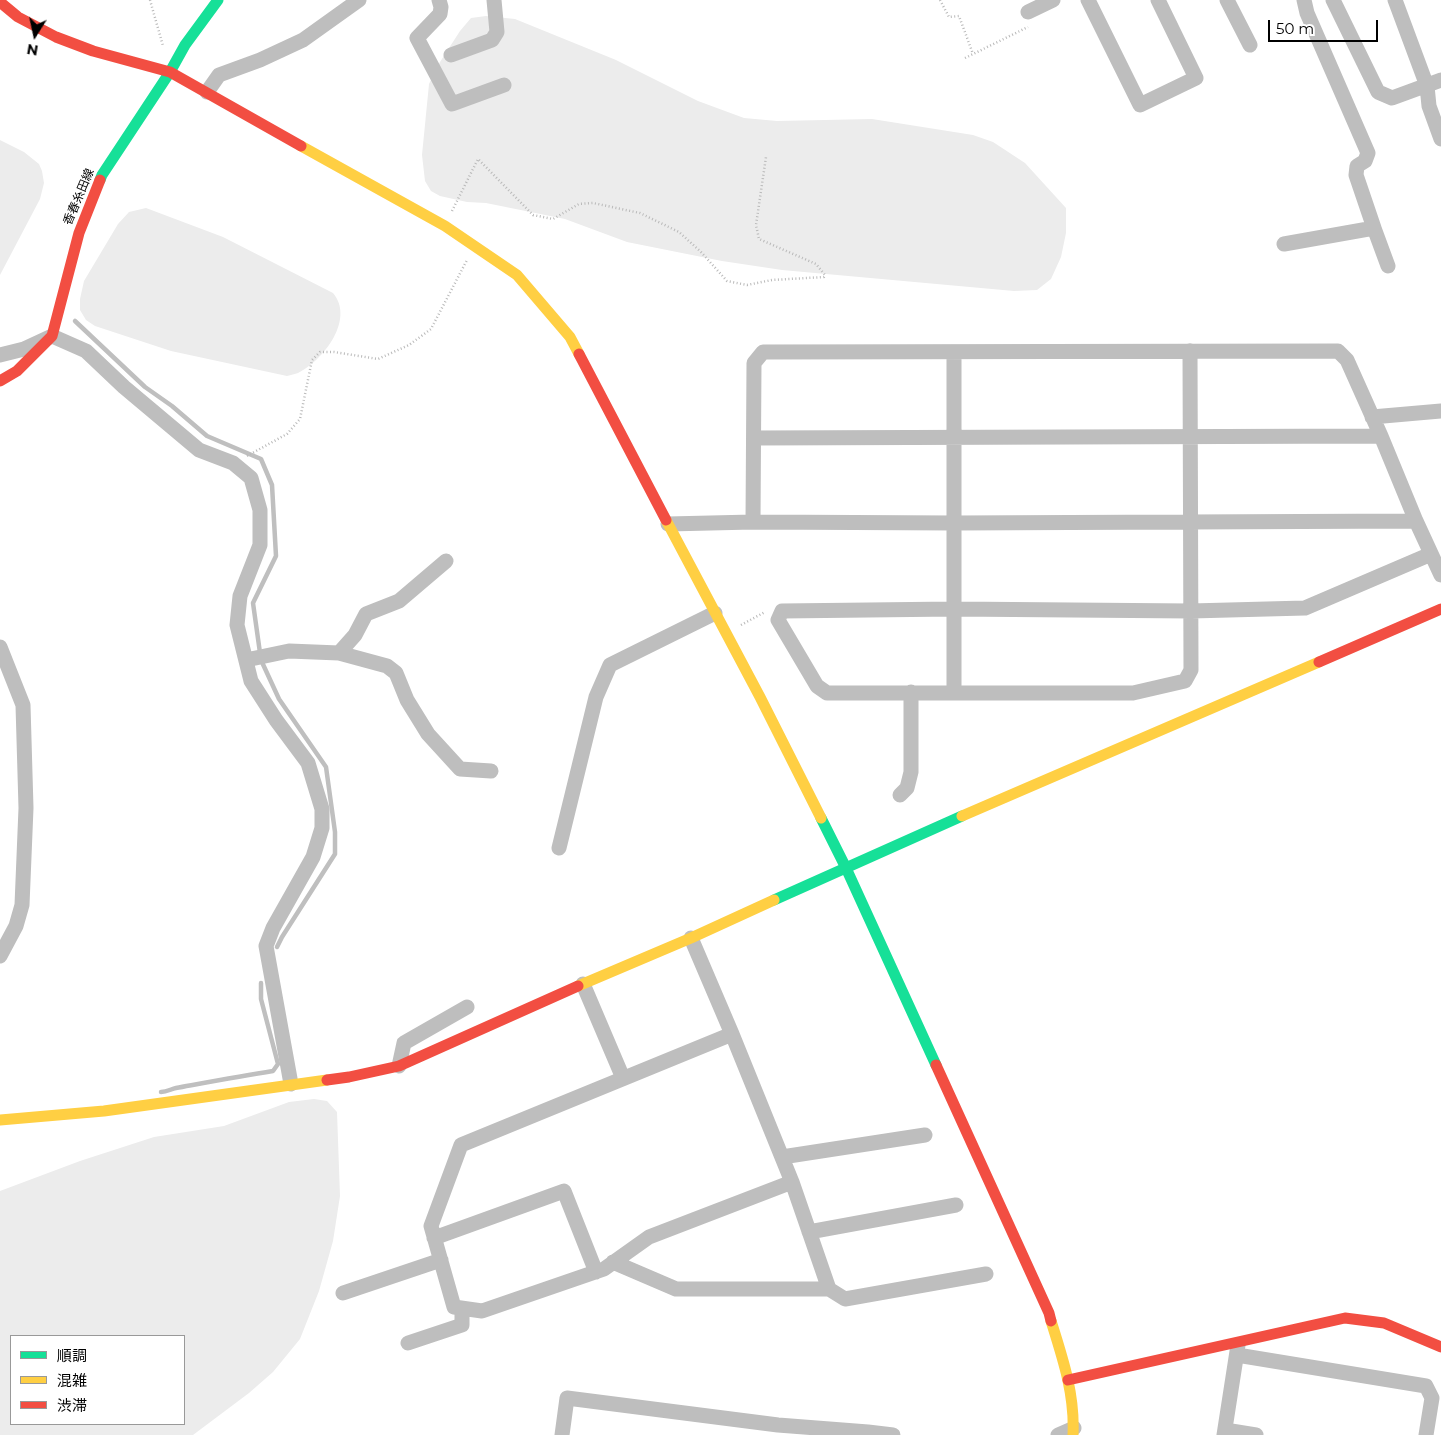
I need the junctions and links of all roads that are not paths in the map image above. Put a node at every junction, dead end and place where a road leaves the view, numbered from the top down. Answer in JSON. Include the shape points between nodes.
{"nodes":[{"id":1,"x":218,"y":0,"type":"edge"},
{"id":2,"x":359,"y":0,"type":"edge"},
{"id":3,"x":439,"y":0,"type":"edge"},
{"id":4,"x":494,"y":0,"type":"edge"},
{"id":5,"x":1053,"y":0,"type":"edge"},
{"id":6,"x":1088,"y":0,"type":"edge"},
{"id":7,"x":1158,"y":0,"type":"edge"},
{"id":8,"x":1227,"y":0,"type":"edge"},
{"id":9,"x":1304,"y":0,"type":"edge"},
{"id":10,"x":1333,"y":0,"type":"edge"},
{"id":11,"x":1395,"y":0,"type":"edge"},
{"id":12,"x":0,"y":2,"type":"edge"},
{"id":13,"x":1028,"y":12,"type":"road end"},
{"id":14,"x":1250,"y":45,"type":"dead end"},
{"id":15,"x":451,"y":55,"type":"dead end"},
{"id":16,"x":170,"y":72,"type":"junction"},
{"id":17,"x":1434,"y":83,"type":"edge"},
{"id":18,"x":504,"y":85,"type":"dead end"},
{"id":19,"x":207,"y":92,"type":"junction"},
{"id":20,"x":1441,"y":139,"type":"edge"},
{"id":21,"x":1374,"y":228,"type":"junction"},
{"id":22,"x":1284,"y":244,"type":"dead end"},
{"id":23,"x":1388,"y":266,"type":"dead end"},
{"id":24,"x":52,"y":336,"type":"junction"},
{"id":25,"x":1190,"y":351,"type":"junction"},
{"id":26,"x":954,"y":353,"type":"junction"},
{"id":27,"x":0,"y":355,"type":"edge"},
{"id":28,"x":0,"y":381,"type":"edge"},
{"id":29,"x":1441,"y":411,"type":"edge"},
{"id":30,"x":1372,"y":417,"type":"junction"},
{"id":31,"x":1191,"y":436,"type":"junction"},
{"id":32,"x":1381,"y":436,"type":"junction"},
{"id":33,"x":954,"y":437,"type":"junction"},
{"id":34,"x":754,"y":438,"type":"junction"},
{"id":35,"x":1416,"y":521,"type":"junction"},
{"id":36,"x":753,"y":522,"type":"junction"},
{"id":37,"x":1192,"y":522,"type":"junction"},
{"id":38,"x":955,"y":523,"type":"junction"},
{"id":39,"x":668,"y":524,"type":"junction"},
{"id":40,"x":1431,"y":554,"type":"junction"},
{"id":41,"x":446,"y":561,"type":"dead end"},
{"id":42,"x":1441,"y":575,"type":"edge"},
{"id":43,"x":954,"y":609,"type":"junction"},
{"id":44,"x":1441,"y":609,"type":"edge"},
{"id":45,"x":1191,"y":611,"type":"junction"},
{"id":46,"x":715,"y":613,"type":"junction"},
{"id":47,"x":0,"y":647,"type":"edge"},
{"id":48,"x":339,"y":653,"type":"junction"},
{"id":49,"x":246,"y":660,"type":"junction"},
{"id":50,"x":911,"y":692,"type":"junction"},
{"id":51,"x":954,"y":692,"type":"junction"},
{"id":52,"x":491,"y":770,"type":"dead end"},
{"id":53,"x":900,"y":795,"type":"dead end"},
{"id":54,"x":559,"y":848,"type":"dead end"},
{"id":55,"x":846,"y":868,"type":"junction"},
{"id":56,"x":691,"y":938,"type":"junction"},
{"id":57,"x":0,"y":956,"type":"edge"},
{"id":58,"x":583,"y":984,"type":"junction"},
{"id":59,"x":466,"y":1007,"type":"dead end"},
{"id":60,"x":732,"y":1034,"type":"junction"},
{"id":61,"x":399,"y":1066,"type":"junction"},
{"id":62,"x":624,"y":1078,"type":"junction"},
{"id":63,"x":290,"y":1084,"type":"junction"},
{"id":64,"x":0,"y":1120,"type":"edge"},
{"id":65,"x":924,"y":1135,"type":"dead end"},
{"id":66,"x":782,"y":1156,"type":"junction"},
{"id":67,"x":792,"y":1182,"type":"junction"},
{"id":68,"x":956,"y":1205,"type":"dead end"},
{"id":69,"x":809,"y":1232,"type":"junction"},
{"id":70,"x":434,"y":1238,"type":"junction"},
{"id":71,"x":440,"y":1260,"type":"junction"},
{"id":72,"x":613,"y":1262,"type":"junction"},
{"id":73,"x":596,"y":1272,"type":"junction"},
{"id":74,"x":986,"y":1274,"type":"dead end"},
{"id":75,"x":829,"y":1290,"type":"junction"},
{"id":76,"x":343,"y":1293,"type":"dead end"},
{"id":77,"x":462,"y":1308,"type":"junction"},
{"id":78,"x":408,"y":1343,"type":"dead end"},
{"id":79,"x":1441,"y":1347,"type":"edge"},
{"id":80,"x":1238,"y":1348,"type":"junction"},
{"id":81,"x":1068,"y":1380,"type":"junction"},
{"id":82,"x":1073,"y":1432,"type":"edge"},
{"id":83,"x":1224,"y":1432,"type":"edge"},
{"id":84,"x":868,"y":1433,"type":"edge"},
{"id":85,"x":562,"y":1435,"type":"edge"},
{"id":86,"x":893,"y":1435,"type":"edge"},
{"id":87,"x":1058,"y":1435,"type":"edge"},
{"id":88,"x":1256,"y":1435,"type":"edge"},
{"id":89,"x":1426,"y":1435,"type":"edge"}],
"edges":[{"from":1,"to":16,"type":"street","name":"香春糸田線"},
{"from":2,"to":19,"type":"street","via":[[303,40],[219,75]]},
{"from":3,"to":18,"type":"street","via":[[440,14],[417,38],[452,104]]},
{"from":4,"to":15,"type":"street","via":[[497,32],[492,40]]},
{"from":5,"to":13,"type":"street"},
{"from":6,"to":7,"type":"street","via":[[1140,105],[1196,78]]},
{"from":8,"to":14,"type":"street"},
{"from":9,"to":21,"type":"street","via":[[1368,153],[1357,166],[1356,176]]},
{"from":10,"to":17,"type":"street","via":[[1378,92],[1392,98]]},
{"from":11,"to":17,"type":"street"},
{"from":12,"to":16,"type":"street","via":[[20,19],[69,43]]},
{"from":16,"to":19,"type":"street"},
{"from":16,"to":24,"type":"street","name":"香春糸田線","via":[[102,175],[79,233]]},
{"from":17,"to":20,"type":"street","via":[[1429,106]]},
{"from":19,"to":39,"type":"street","via":[[445,226],[517,275],[570,337]]},
{"from":21,"to":22,"type":"street"},
{"from":21,"to":23,"type":"street"},
{"from":24,"to":27,"type":"street","via":[[24,349]]},
{"from":24,"to":28,"type":"street","via":[[17,371]]},
{"from":24,"to":49,"type":"street","via":[[86,351],[199,450],[232,463],[251,478],[260,510],[260,545],[240,596],[237,625]]},
{"from":25,"to":26,"type":"street"},
{"from":25,"to":30,"type":"street","via":[[1338,351],[1347,360]]},
{"from":25,"to":31,"type":"street"},
{"from":26,"to":33,"type":"street"},
{"from":26,"to":34,"type":"street","via":[[763,352],[754,363]]},
{"from":29,"to":30,"type":"street"},
{"from":30,"to":32,"type":"street"},
{"from":31,"to":32,"type":"street"},
{"from":31,"to":33,"type":"street"},
{"from":31,"to":37,"type":"street"},
{"from":32,"to":35,"type":"street"},
{"from":33,"to":34,"type":"street"},
{"from":33,"to":38,"type":"street"},
{"from":34,"to":36,"type":"street"},
{"from":35,"to":37,"type":"street"},
{"from":35,"to":40,"type":"street"},
{"from":36,"to":38,"type":"street"},
{"from":36,"to":39,"type":"street"},
{"from":37,"to":38,"type":"street"},
{"from":37,"to":45,"type":"street"},
{"from":38,"to":43,"type":"street"},
{"from":39,"to":46,"type":"street"},
{"from":40,"to":42,"type":"street"},
{"from":40,"to":45,"type":"street","via":[[1305,608]]},
{"from":41,"to":48,"type":"street","via":[[399,600],[366,614],[355,635]]},
{"from":43,"to":45,"type":"street"},
{"from":43,"to":50,"type":"street","via":[[782,611],[778,620],[817,686],[827,693]]},
{"from":43,"to":51,"type":"street"},
{"from":44,"to":55,"type":"street"},
{"from":45,"to":51,"type":"street","via":[[1191,670],[1185,681],[1132,693]]},
{"from":46,"to":54,"type":"street","via":[[610,665],[596,697]]},
{"from":46,"to":55,"type":"street"},
{"from":47,"to":57,"type":"street","via":[[23,705],[26,808],[22,906],[16,926]]},
{"from":48,"to":49,"type":"street","via":[[289,651]]},
{"from":48,"to":52,"type":"street","via":[[387,666],[396,673],[407,700],[428,734],[460,769]]},
{"from":49,"to":63,"type":"street","via":[[251,681],[308,763],[322,809],[322,828],[313,857],[266,946]]},
{"from":50,"to":51,"type":"street"},
{"from":50,"to":53,"type":"street","via":[[911,772],[907,788]]},
{"from":55,"to":56,"type":"street"},
{"from":55,"to":81,"type":"street","via":[[1049,1313]]},
{"from":56,"to":58,"type":"street"},
{"from":56,"to":60,"type":"street"},
{"from":58,"to":61,"type":"street"},
{"from":58,"to":62,"type":"street"},
{"from":59,"to":61,"type":"street","via":[[404,1043]]},
{"from":60,"to":62,"type":"street"},
{"from":60,"to":66,"type":"street"},
{"from":61,"to":63,"type":"street","via":[[350,1077]]},
{"from":62,"to":70,"type":"street","via":[[461,1145],[431,1226]]},
{"from":63,"to":64,"type":"street","via":[[104,1111]]},
{"from":65,"to":66,"type":"street"},
{"from":66,"to":67,"type":"street"},
{"from":67,"to":69,"type":"street"},
{"from":67,"to":72,"type":"street","via":[[649,1238]]},
{"from":68,"to":69,"type":"street"},
{"from":69,"to":75,"type":"street"},
{"from":70,"to":71,"type":"street"},
{"from":70,"to":73,"type":"street","via":[[564,1191]]},
{"from":71,"to":76,"type":"street"},
{"from":71,"to":77,"type":"street","via":[[454,1307]]},
{"from":72,"to":73,"type":"street"},
{"from":72,"to":75,"type":"street","via":[[676,1289]]},
{"from":73,"to":77,"type":"street","via":[[482,1311]]},
{"from":74,"to":75,"type":"street","via":[[845,1299]]},
{"from":77,"to":78,"type":"street","via":[[462,1324]]},
{"from":79,"to":80,"type":"street","via":[[1384,1323],[1345,1318]]},
{"from":80,"to":81,"type":"street"},
{"from":80,"to":83,"type":"street"},
{"from":80,"to":89,"type":"street","via":[[1426,1386],[1432,1398]]},
{"from":81,"to":82,"type":"street","via":[[1074,1408]]},
{"from":82,"to":87,"type":"street"},
{"from":83,"to":88,"type":"street"},
{"from":84,"to":85,"type":"street","via":[[567,1398]]},
{"from":84,"to":86,"type":"street"}]}
